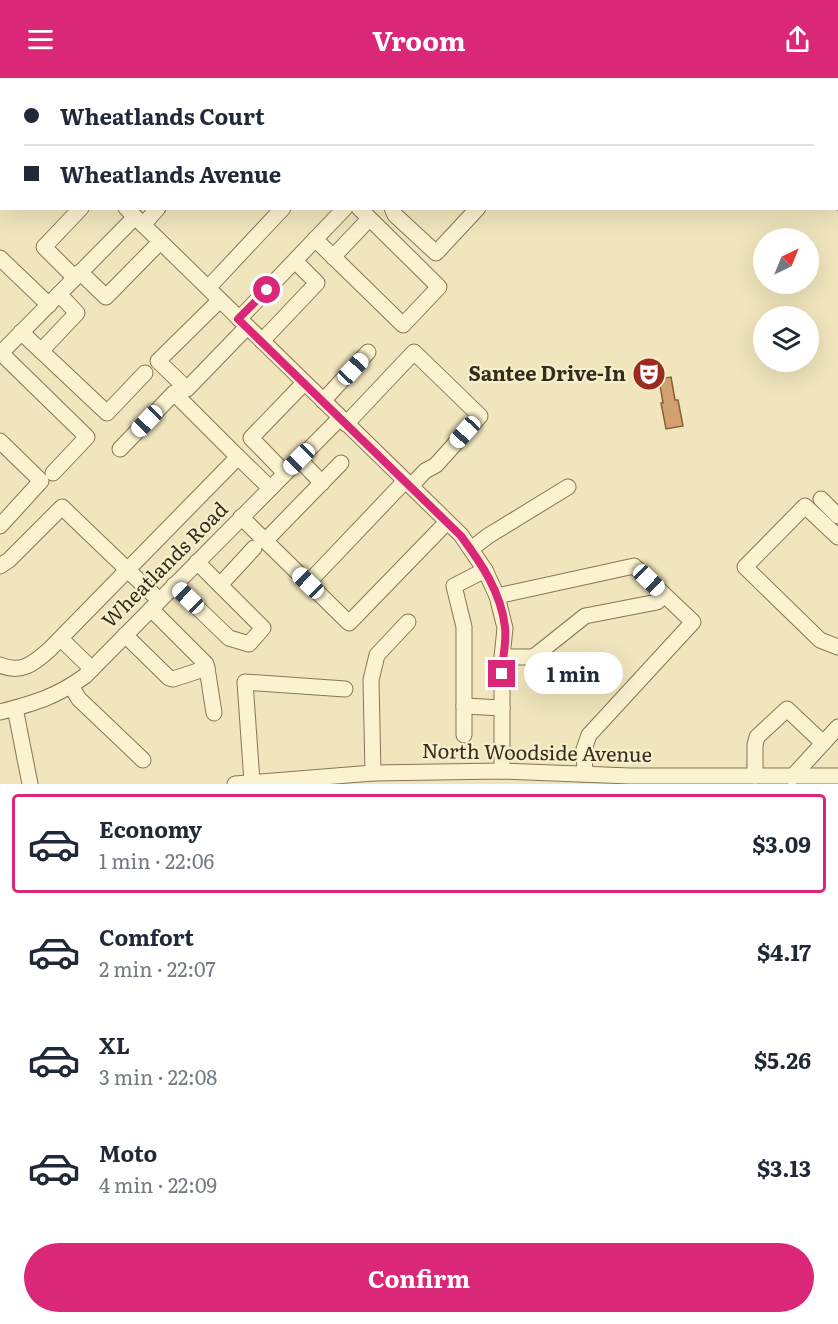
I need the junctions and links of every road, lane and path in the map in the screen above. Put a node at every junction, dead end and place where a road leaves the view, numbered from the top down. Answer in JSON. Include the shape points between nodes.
{"nodes":[{"id":1,"x":79,"y":210,"type":"edge"},
{"id":2,"x":153,"y":210,"type":"edge"},
{"id":3,"x":281,"y":210,"type":"edge"},
{"id":4,"x":343,"y":210,"type":"edge"},
{"id":5,"x":393,"y":210,"type":"edge"},
{"id":6,"x":476,"y":210,"type":"edge"},
{"id":7,"x":364,"y":214,"type":"edge"},
{"id":8,"x":134,"y":217,"type":"edge"},
{"id":9,"x":315,"y":239,"type":"junction"},
{"id":10,"x":160,"y":242,"type":"junction"},
{"id":11,"x":333,"y":257,"type":"junction"},
{"id":12,"x":0,"y":258,"type":"edge"},
{"id":13,"x":295,"y":261,"type":"junction"},
{"id":14,"x":78,"y":275,"type":"junction"},
{"id":15,"x":208,"y":288,"type":"junction"},
{"id":16,"x":54,"y":300,"type":"junction"},
{"id":17,"x":220,"y":300,"type":"junction"},
{"id":18,"x":243,"y":323,"type":"junction"},
{"id":19,"x":21,"y":332,"type":"junction"},
{"id":20,"x":262,"y":342,"type":"junction"},
{"id":21,"x":41,"y":351,"type":"junction"},
{"id":22,"x":368,"y":352,"type":"dead end"},
{"id":23,"x":0,"y":353,"type":"edge"},
{"id":24,"x":145,"y":373,"type":"dead end"},
{"id":25,"x":304,"y":383,"type":"junction"},
{"id":26,"x":323,"y":401,"type":"junction"},
{"id":27,"x":343,"y":421,"type":"junction"},
{"id":28,"x":0,"y":441,"type":"edge"},
{"id":29,"x":120,"y":448,"type":"dead end"},
{"id":30,"x":238,"y":457,"type":"junction"},
{"id":31,"x":299,"y":459,"type":"junction"},
{"id":32,"x":341,"y":463,"type":"dead end"},
{"id":33,"x":52,"y":473,"type":"dead end"},
{"id":34,"x":285,"y":473,"type":"junction"},
{"id":35,"x":322,"y":483,"type":"junction"},
{"id":36,"x":408,"y":484,"type":"junction"},
{"id":37,"x":568,"y":487,"type":"dead end"},
{"id":38,"x":270,"y":488,"type":"junction"},
{"id":39,"x":821,"y":499,"type":"dead end"},
{"id":40,"x":838,"y":516,"type":"edge"},
{"id":41,"x":241,"y":518,"type":"junction"},
{"id":42,"x":447,"y":522,"type":"junction"},
{"id":43,"x":0,"y":526,"type":"edge"},
{"id":44,"x":838,"y":537,"type":"edge"},
{"id":45,"x":259,"y":544,"type":"junction"},
{"id":46,"x":471,"y":549,"type":"junction"},
{"id":47,"x":197,"y":562,"type":"junction"},
{"id":48,"x":0,"y":566,"type":"edge"},
{"id":49,"x":128,"y":570,"type":"junction"},
{"id":50,"x":485,"y":570,"type":"junction"},
{"id":51,"x":308,"y":583,"type":"junction"},
{"id":52,"x":174,"y":585,"type":"junction"},
{"id":53,"x":219,"y":585,"type":"junction"},
{"id":54,"x":664,"y":595,"type":"junction"},
{"id":55,"x":497,"y":596,"type":"junction"},
{"id":56,"x":155,"y":605,"type":"junction"},
{"id":57,"x":408,"y":622,"type":"dead end"},
{"id":58,"x":125,"y":635,"type":"junction"},
{"id":59,"x":61,"y":639,"type":"junction"},
{"id":60,"x":838,"y":648,"type":"edge"},
{"id":61,"x":502,"y":657,"type":"junction"},
{"id":62,"x":0,"y":665,"type":"edge"},
{"id":63,"x":207,"y":668,"type":"junction"},
{"id":64,"x":92,"y":669,"type":"junction"},
{"id":65,"x":71,"y":686,"type":"junction"},
{"id":66,"x":345,"y":689,"type":"dead end"},
{"id":67,"x":464,"y":706,"type":"junction"},
{"id":68,"x":502,"y":708,"type":"junction"},
{"id":69,"x":8,"y":710,"type":"edge"},
{"id":70,"x":214,"y":712,"type":"dead end"},
{"id":71,"x":464,"y":735,"type":"dead end"},
{"id":72,"x":832,"y":736,"type":"edge"},
{"id":73,"x":143,"y":760,"type":"dead end"},
{"id":74,"x":502,"y":771,"type":"junction"},
{"id":75,"x":373,"y":773,"type":"junction"},
{"id":76,"x":585,"y":774,"type":"junction"},
{"id":77,"x":755,"y":776,"type":"junction"},
{"id":78,"x":838,"y":776,"type":"edge"},
{"id":79,"x":792,"y":777,"type":"junction"},
{"id":80,"x":252,"y":782,"type":"junction"},
{"id":81,"x":30,"y":784,"type":"edge"},
{"id":82,"x":235,"y":784,"type":"edge"}],
"edges":[{"from":1,"to":14,"type":"street","via":[[44,247]]},
{"from":2,"to":8,"type":"street"},
{"from":3,"to":15,"type":"street"},
{"from":4,"to":9,"type":"street"},
{"from":5,"to":6,"type":"street","via":[[436,253]]},
{"from":7,"to":11,"type":"street"},
{"from":7,"to":11,"type":"street","via":[[439,287],[403,325]]},
{"from":8,"to":10,"type":"street"},
{"from":8,"to":14,"type":"street"},
{"from":9,"to":11,"type":"street"},
{"from":9,"to":13,"type":"street"},
{"from":10,"to":14,"type":"street","via":[[106,297]]},
{"from":10,"to":15,"type":"street"},
{"from":12,"to":16,"type":"street"},
{"from":13,"to":18,"type":"street"},
{"from":13,"to":20,"type":"street","via":[[317,283]]},
{"from":14,"to":16,"type":"street"},
{"from":15,"to":17,"type":"street"},
{"from":16,"to":19,"type":"street"},
{"from":16,"to":21,"type":"street","via":[[77,313]]},
{"from":17,"to":18,"type":"street"},
{"from":17,"to":18,"type":"street","via":[[158,362],[187,389]]},
{"from":18,"to":20,"type":"street"},
{"from":19,"to":21,"type":"street"},
{"from":19,"to":23,"type":"street"},
{"from":20,"to":25,"type":"street"},
{"from":21,"to":24,"type":"street","via":[[107,413]]},
{"from":22,"to":26,"type":"street"},
{"from":23,"to":33,"type":"street","via":[[87,437]]},
{"from":25,"to":26,"type":"street"},
{"from":25,"to":34,"type":"street","via":[[250,438]]},
{"from":26,"to":27,"type":"street"},
{"from":27,"to":31,"type":"street","name":"Wheatlands Road"},
{"from":27,"to":36,"type":"street"},
{"from":27,"to":36,"type":"street","name":"Wheatlands Road","via":[[414,352],[480,416],[436,465]]},
{"from":28,"to":43,"type":"street","via":[[41,481]]},
{"from":29,"to":30,"type":"street","via":[[174,393]]},
{"from":30,"to":38,"type":"street"},
{"from":30,"to":49,"type":"street"},
{"from":31,"to":34,"type":"street","name":"Wheatlands Road"},
{"from":31,"to":35,"type":"street"},
{"from":32,"to":35,"type":"street"},
{"from":34,"to":38,"type":"street","name":"Wheatlands Road"},
{"from":35,"to":45,"type":"street"},
{"from":36,"to":42,"type":"street"},
{"from":36,"to":51,"type":"street"},
{"from":37,"to":46,"type":"street"},
{"from":38,"to":41,"type":"street","name":"Wheatlands Road"},
{"from":39,"to":40,"type":"street"},
{"from":41,"to":45,"type":"street"},
{"from":41,"to":47,"type":"street","name":"Wheatlands Road"},
{"from":42,"to":46,"type":"street"},
{"from":42,"to":51,"type":"street","via":[[349,623]]},
{"from":44,"to":60,"type":"street","via":[[805,506],[745,567],[820,640]]},
{"from":45,"to":51,"type":"street"},
{"from":45,"to":53,"type":"street"},
{"from":46,"to":50,"type":"street"},
{"from":47,"to":52,"type":"street","name":"Wheatlands Road"},
{"from":47,"to":53,"type":"street"},
{"from":48,"to":49,"type":"street","via":[[62,507]]},
{"from":49,"to":56,"type":"street"},
{"from":49,"to":59,"type":"street"},
{"from":50,"to":55,"type":"street"},
{"from":50,"to":67,"type":"street","via":[[454,586],[464,627]]},
{"from":52,"to":53,"type":"street","via":[[229,638],[249,644],[263,628]]},
{"from":52,"to":56,"type":"street","name":"Wheatlands Road"},
{"from":54,"to":55,"type":"street","via":[[634,566]]},
{"from":54,"to":61,"type":"street","via":[[657,602],[585,616],[532,657]]},
{"from":54,"to":76,"type":"street","via":[[693,622],[589,735],[584,749]]},
{"from":55,"to":61,"type":"street","via":[[505,628]]},
{"from":56,"to":58,"type":"street","name":"Wheatlands Road"},
{"from":56,"to":63,"type":"street"},
{"from":57,"to":75,"type":"street","via":[[377,655],[373,668]]},
{"from":58,"to":63,"type":"street","via":[[169,678]]},
{"from":58,"to":64,"type":"street","name":"Wheatlands Road"},
{"from":59,"to":62,"type":"street","via":[[23,668],[12,670]]},
{"from":59,"to":64,"type":"street"},
{"from":61,"to":68,"type":"street"},
{"from":63,"to":70,"type":"street"},
{"from":64,"to":65,"type":"street","name":"Wheatlands Road"},
{"from":65,"to":69,"type":"street","name":"Wheatlands Road","via":[[38,703]]},
{"from":65,"to":73,"type":"street","via":[[79,699]]},
{"from":66,"to":80,"type":"street","via":[[245,682]]},
{"from":67,"to":68,"type":"street"},
{"from":67,"to":71,"type":"street"},
{"from":68,"to":74,"type":"street"},
{"from":69,"to":81,"type":"street"},
{"from":72,"to":77,"type":"street","via":[[787,709],[757,737]]},
{"from":72,"to":79,"type":"street"},
{"from":74,"to":75,"type":"street","name":"North Woodside Avenue"},
{"from":74,"to":76,"type":"street","name":"North Woodside Avenue"},
{"from":75,"to":80,"type":"street","name":"North Woodside Avenue"},
{"from":76,"to":77,"type":"street","name":"North Woodside Avenue"},
{"from":77,"to":79,"type":"street","name":"North Woodside Avenue"},
{"from":78,"to":79,"type":"street","name":"North Woodside Avenue"},
{"from":80,"to":82,"type":"street","name":"North Woodside Avenue"}]}
